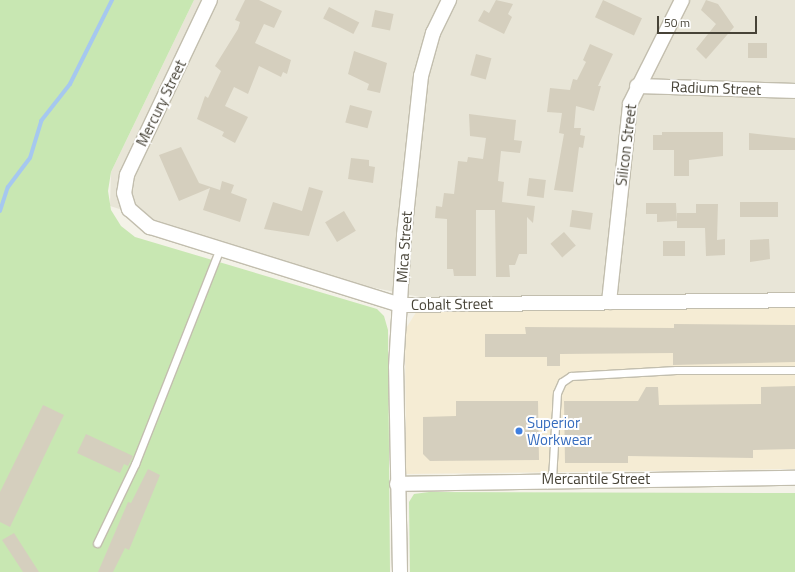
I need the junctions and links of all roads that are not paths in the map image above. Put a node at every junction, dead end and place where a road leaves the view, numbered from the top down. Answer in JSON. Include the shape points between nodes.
{"nodes":[{"id":1,"x":210,"y":0,"type":"edge"},
{"id":2,"x":449,"y":0,"type":"edge"},
{"id":3,"x":682,"y":0,"type":"edge"},
{"id":4,"x":637,"y":86,"type":"junction"},
{"id":5,"x":795,"y":91,"type":"edge"},
{"id":6,"x":129,"y":209,"type":"joint"},
{"id":7,"x":220,"y":248,"type":"junction"},
{"id":8,"x":795,"y":300,"type":"edge"},
{"id":9,"x":609,"y":302,"type":"junction"},
{"id":10,"x":400,"y":305,"type":"junction"},
{"id":11,"x":795,"y":370,"type":"edge"},
{"id":12,"x":795,"y":478,"type":"edge"},
{"id":13,"x":552,"y":479,"type":"junction"},
{"id":14,"x":397,"y":484,"type":"junction"},
{"id":15,"x":97,"y":543,"type":"dead end"},
{"id":16,"x":400,"y":572,"type":"edge"}],
"edges":[{"from":1,"to":6,"type":"street","name":"Mercury Street","via":[[132,164],[124,193]]},
{"from":2,"to":10,"type":"street","name":"Mica Street","via":[[433,33],[421,76]]},
{"from":3,"to":4,"type":"street","name":"Silicon Street"},
{"from":4,"to":5,"type":"street","name":"Radium Street"},
{"from":4,"to":9,"type":"street","name":"Silicon Street","via":[[628,118]]},
{"from":6,"to":7,"type":"street","name":"Cobalt Street","via":[[150,226]]},
{"from":7,"to":10,"type":"street","name":"Cobalt Street"},
{"from":7,"to":15,"type":"lane","via":[[135,464]]},
{"from":8,"to":9,"type":"street","name":"Cobalt Street"},
{"from":9,"to":10,"type":"street","name":"Cobalt Street"},
{"from":10,"to":14,"type":"street","name":"Mica Street","via":[[396,368]]},
{"from":11,"to":13,"type":"lane","via":[[676,370],[571,376],[562,382],[557,393]]},
{"from":12,"to":13,"type":"street","name":"Mercantile Street"},
{"from":13,"to":14,"type":"street","name":"Mercantile Street"},
{"from":14,"to":16,"type":"street","name":"Mica Street"}]}
